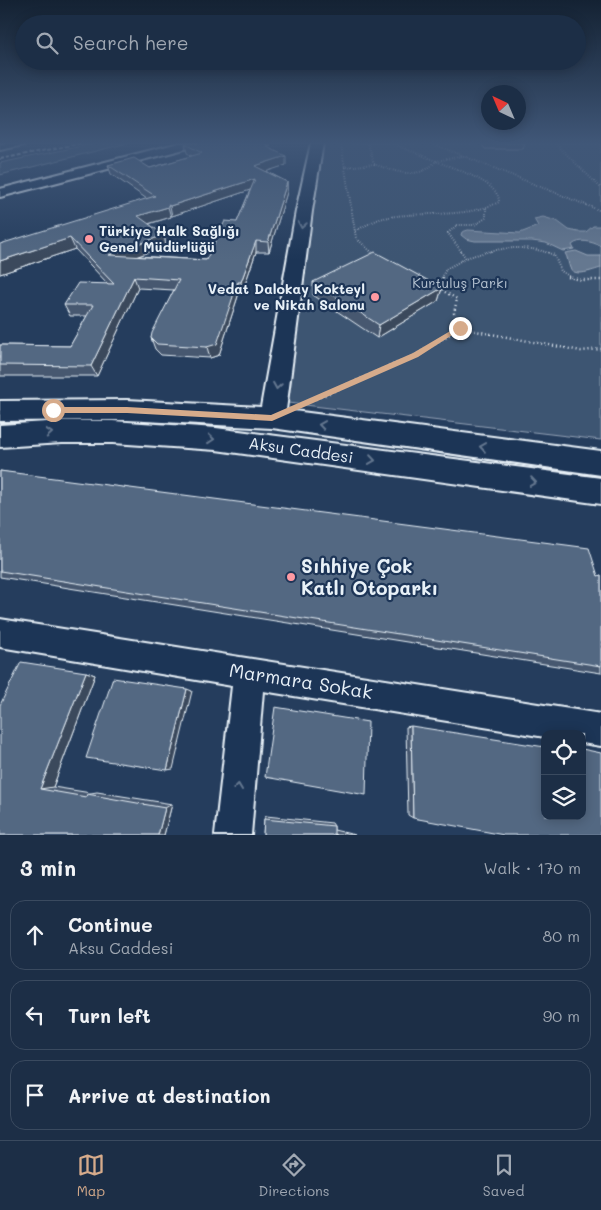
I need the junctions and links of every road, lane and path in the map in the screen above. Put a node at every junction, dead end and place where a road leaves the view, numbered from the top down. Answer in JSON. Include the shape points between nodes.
{"nodes":[{"id":1,"x":20,"y":182,"type":"edge"},
{"id":2,"x":42,"y":182,"type":"edge"},
{"id":3,"x":310,"y":182,"type":"edge"},
{"id":4,"x":347,"y":182,"type":"edge"},
{"id":5,"x":482,"y":182,"type":"edge"},
{"id":6,"x":528,"y":182,"type":"edge"},
{"id":7,"x":0,"y":187,"type":"edge"},
{"id":8,"x":0,"y":193,"type":"edge"},
{"id":9,"x":486,"y":208,"type":"junction"},
{"id":10,"x":601,"y":211,"type":"edge"},
{"id":11,"x":355,"y":231,"type":"junction"},
{"id":12,"x":377,"y":257,"type":"edge"},
{"id":13,"x":466,"y":258,"type":"junction"},
{"id":14,"x":601,"y":280,"type":"edge"},
{"id":15,"x":434,"y":286,"type":"edge"},
{"id":16,"x":442,"y":290,"type":"junction"},
{"id":17,"x":460,"y":328,"type":"junction"},
{"id":18,"x":601,"y":349,"type":"edge"},
{"id":19,"x":0,"y":411,"type":"edge"},
{"id":20,"x":272,"y":418,"type":"junction"},
{"id":21,"x":5,"y":437,"type":"edge"},
{"id":22,"x":601,"y":463,"type":"edge"},
{"id":23,"x":601,"y":491,"type":"edge"},
{"id":24,"x":0,"y":633,"type":"edge"},
{"id":25,"x":250,"y":673,"type":"junction"},
{"id":26,"x":601,"y":730,"type":"edge"},
{"id":27,"x":233,"y":835,"type":"edge"}],
"edges":[{"from":1,"to":7,"type":"main road"},
{"from":2,"to":8,"type":"main road"},
{"from":3,"to":20,"type":"main road","one_way":true},
{"from":4,"to":11,"type":"path"},
{"from":5,"to":9,"type":"path","via":[[493,187],[500,199]]},
{"from":6,"to":10,"type":"path"},
{"from":9,"to":11,"type":"path","via":[[382,218]]},
{"from":9,"to":13,"type":"path","via":[[486,218],[474,225],[457,225],[448,233]]},
{"from":11,"to":12,"type":"path","via":[[360,242]]},
{"from":13,"to":14,"type":"path","via":[[500,249],[533,246],[554,255],[566,275],[576,279]]},
{"from":13,"to":16,"type":"path","via":[[446,269]]},
{"from":15,"to":16,"type":"path"},
{"from":16,"to":17,"type":"path","via":[[457,299],[454,313]]},
{"from":17,"to":18,"type":"path","via":[[581,350]]},
{"from":17,"to":20,"type":"path","via":[[416,355]]},
{"from":19,"to":20,"type":"main road","name":"Aksu Caddesi","via":[[127,410]]},
{"from":22,"to":20,"type":"main road","name":"Aksu Caddesi","one_way":true},
{"from":21,"to":23,"type":"main road","name":"Aksu Caddesi","one_way":true,"via":[[113,432],[216,439]]},
{"from":24,"to":25,"type":"street","name":"Marmara Sokak"},
{"from":25,"to":26,"type":"street","name":"Marmara Sokak"},
{"from":27,"to":25,"type":"street","one_way":true}]}
